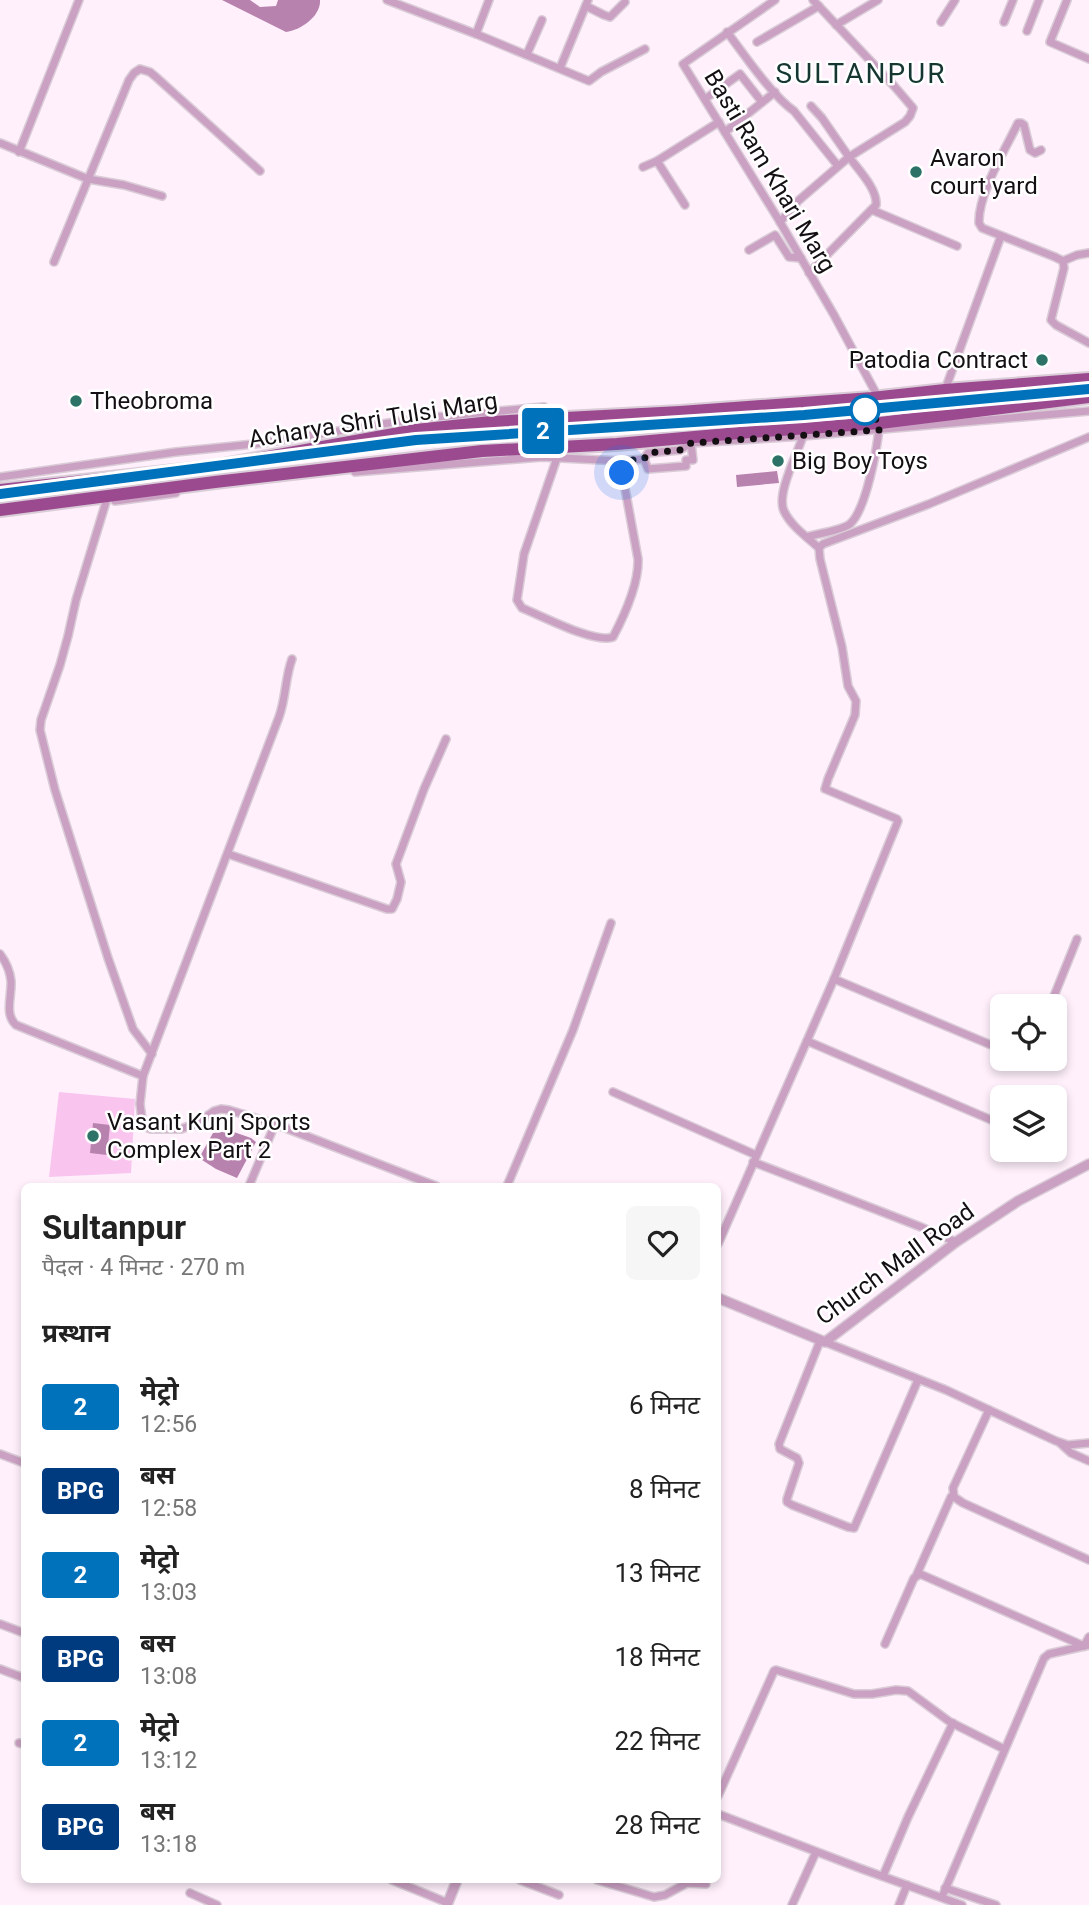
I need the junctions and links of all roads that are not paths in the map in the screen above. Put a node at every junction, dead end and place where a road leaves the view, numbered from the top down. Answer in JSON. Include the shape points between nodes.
{"nodes":[{"id":1,"x":79,"y":0,"type":"edge"},
{"id":2,"x":387,"y":0,"type":"edge"},
{"id":3,"x":489,"y":0,"type":"edge"},
{"id":4,"x":775,"y":0,"type":"edge"},
{"id":5,"x":878,"y":0,"type":"edge"},
{"id":6,"x":955,"y":0,"type":"edge"},
{"id":7,"x":1013,"y":0,"type":"edge"},
{"id":8,"x":1039,"y":0,"type":"edge"},
{"id":9,"x":1067,"y":0,"type":"edge"},
{"id":10,"x":625,"y":2,"type":"dead end"},
{"id":11,"x":587,"y":3,"type":"edge"},
{"id":12,"x":816,"y":3,"type":"edge"},
{"id":13,"x":542,"y":20,"type":"dead end"},
{"id":14,"x":941,"y":22,"type":"dead end"},
{"id":15,"x":1004,"y":22,"type":"dead end"},
{"id":16,"x":836,"y":25,"type":"junction"},
{"id":17,"x":1027,"y":31,"type":"dead end"},
{"id":18,"x":727,"y":32,"type":"junction"},
{"id":19,"x":476,"y":34,"type":"junction"},
{"id":20,"x":757,"y":42,"type":"dead end"},
{"id":21,"x":645,"y":49,"type":"dead end"},
{"id":22,"x":527,"y":54,"type":"junction"},
{"id":23,"x":1089,"y":59,"type":"edge"},
{"id":24,"x":561,"y":68,"type":"junction"},
{"id":25,"x":775,"y":92,"type":"junction"},
{"id":26,"x":705,"y":99,"type":"junction"},
{"id":27,"x":762,"y":102,"type":"junction"},
{"id":28,"x":811,"y":106,"type":"dead end"},
{"id":29,"x":719,"y":122,"type":"junction"},
{"id":30,"x":725,"y":132,"type":"junction"},
{"id":31,"x":0,"y":143,"type":"edge"},
{"id":32,"x":1041,"y":150,"type":"dead end"},
{"id":33,"x":19,"y":152,"type":"junction"},
{"id":34,"x":849,"y":157,"type":"junction"},
{"id":35,"x":657,"y":161,"type":"junction"},
{"id":36,"x":838,"y":166,"type":"junction"},
{"id":37,"x":643,"y":167,"type":"dead end"},
{"id":38,"x":260,"y":172,"type":"dead end"},
{"id":39,"x":88,"y":179,"type":"junction"},
{"id":40,"x":162,"y":196,"type":"dead end"},
{"id":41,"x":685,"y":205,"type":"dead end"},
{"id":42,"x":872,"y":210,"type":"junction"},
{"id":43,"x":780,"y":222,"type":"junction"},
{"id":44,"x":1001,"y":236,"type":"junction"},
{"id":45,"x":957,"y":246,"type":"dead end"},
{"id":46,"x":749,"y":250,"type":"dead end"},
{"id":47,"x":1089,"y":253,"type":"edge"},
{"id":48,"x":801,"y":258,"type":"junction"},
{"id":49,"x":1063,"y":261,"type":"junction"},
{"id":50,"x":54,"y":262,"type":"dead end"},
{"id":51,"x":809,"y":273,"type":"junction"},
{"id":52,"x":1089,"y":343,"type":"edge"},
{"id":53,"x":1089,"y":379,"type":"edge"},
{"id":54,"x":945,"y":390,"type":"junction"},
{"id":55,"x":878,"y":397,"type":"junction"},
{"id":56,"x":1089,"y":397,"type":"edge"},
{"id":57,"x":544,"y":407,"type":"dead end"},
{"id":58,"x":748,"y":407,"type":"junction"},
{"id":59,"x":1089,"y":411,"type":"edge"},
{"id":60,"x":880,"y":426,"type":"junction"},
{"id":61,"x":750,"y":432,"type":"junction"},
{"id":62,"x":803,"y":436,"type":"junction"},
{"id":63,"x":1089,"y":436,"type":"edge"},
{"id":64,"x":691,"y":443,"type":"junction"},
{"id":65,"x":557,"y":458,"type":"junction"},
{"id":66,"x":644,"y":459,"type":"junction"},
{"id":67,"x":620,"y":461,"type":"junction"},
{"id":68,"x":0,"y":477,"type":"edge"},
{"id":69,"x":0,"y":490,"type":"edge"},
{"id":70,"x":106,"y":502,"type":"junction"},
{"id":71,"x":0,"y":512,"type":"edge"},
{"id":72,"x":807,"y":537,"type":"junction"},
{"id":73,"x":819,"y":548,"type":"junction"},
{"id":74,"x":292,"y":659,"type":"dead end"},
{"id":75,"x":446,"y":739,"type":"dead end"},
{"id":76,"x":228,"y":854,"type":"junction"},
{"id":77,"x":611,"y":923,"type":"dead end"},
{"id":78,"x":1077,"y":939,"type":"dead end"},
{"id":79,"x":0,"y":954,"type":"edge"},
{"id":80,"x":834,"y":979,"type":"junction"},
{"id":81,"x":1056,"y":994,"type":"edge"},
{"id":82,"x":807,"y":1041,"type":"junction"},
{"id":83,"x":990,"y":1044,"type":"edge"},
{"id":84,"x":152,"y":1054,"type":"junction"},
{"id":85,"x":143,"y":1076,"type":"junction"},
{"id":86,"x":612,"y":1091,"type":"dead end"},
{"id":87,"x":990,"y":1119,"type":"edge"},
{"id":88,"x":275,"y":1124,"type":"junction"},
{"id":89,"x":755,"y":1158,"type":"junction"},
{"id":90,"x":1089,"y":1164,"type":"edge"},
{"id":91,"x":250,"y":1183,"type":"edge"},
{"id":92,"x":428,"y":1183,"type":"edge"},
{"id":93,"x":508,"y":1183,"type":"edge"},
{"id":94,"x":721,"y":1237,"type":"edge"},
{"id":95,"x":956,"y":1242,"type":"junction"},
{"id":96,"x":721,"y":1299,"type":"edge"},
{"id":97,"x":822,"y":1341,"type":"junction"},
{"id":98,"x":918,"y":1380,"type":"junction"},
{"id":99,"x":989,"y":1409,"type":"junction"},
{"id":100,"x":1059,"y":1442,"type":"junction"},
{"id":101,"x":1089,"y":1443,"type":"edge"},
{"id":102,"x":0,"y":1454,"type":"edge"},
{"id":103,"x":1089,"y":1461,"type":"edge"},
{"id":104,"x":21,"y":1462,"type":"edge"},
{"id":105,"x":951,"y":1497,"type":"dead end"},
{"id":106,"x":1089,"y":1560,"type":"edge"},
{"id":107,"x":918,"y":1574,"type":"junction"},
{"id":108,"x":0,"y":1624,"type":"edge"},
{"id":109,"x":21,"y":1632,"type":"edge"},
{"id":110,"x":1089,"y":1637,"type":"edge"},
{"id":111,"x":885,"y":1644,"type":"dead end"},
{"id":112,"x":1087,"y":1646,"type":"edge"},
{"id":113,"x":0,"y":1669,"type":"edge"},
{"id":114,"x":21,"y":1677,"type":"edge"},
{"id":115,"x":953,"y":1723,"type":"junction"},
{"id":116,"x":1004,"y":1749,"type":"junction"},
{"id":117,"x":721,"y":1789,"type":"edge"},
{"id":118,"x":721,"y":1815,"type":"edge"},
{"id":119,"x":816,"y":1852,"type":"junction"},
{"id":120,"x":883,"y":1877,"type":"junction"},
{"id":121,"x":399,"y":1883,"type":"edge"},
{"id":122,"x":456,"y":1883,"type":"edge"},
{"id":123,"x":528,"y":1883,"type":"edge"},
{"id":124,"x":607,"y":1883,"type":"edge"},
{"id":125,"x":687,"y":1883,"type":"edge"},
{"id":126,"x":687,"y":1883,"type":"edge"},
{"id":127,"x":706,"y":1884,"type":"dead end"},
{"id":128,"x":907,"y":1885,"type":"junction"},
{"id":129,"x":945,"y":1888,"type":"junction"},
{"id":130,"x":190,"y":1893,"type":"dead end"},
{"id":131,"x":559,"y":1895,"type":"dead end"},
{"id":132,"x":942,"y":1897,"type":"junction"},
{"id":133,"x":447,"y":1904,"type":"edge"},
{"id":134,"x":217,"y":1905,"type":"edge"},
{"id":135,"x":792,"y":1905,"type":"edge"},
{"id":136,"x":899,"y":1905,"type":"edge"},
{"id":137,"x":962,"y":1905,"type":"edge"},
{"id":138,"x":996,"y":1905,"type":"edge"}],
"edges":[{"from":1,"to":33,"type":"street"},
{"from":2,"to":19,"type":"street"},
{"from":3,"to":19,"type":"street"},
{"from":4,"to":18,"type":"street","name":"Basti Ram Khari Marg"},
{"from":5,"to":16,"type":"street"},
{"from":6,"to":14,"type":"street"},
{"from":7,"to":15,"type":"street"},
{"from":8,"to":17,"type":"street"},
{"from":9,"to":23,"type":"street","via":[[1050,42]]},
{"from":10,"to":11,"type":"street","via":[[610,17]]},
{"from":11,"to":24,"type":"street"},
{"from":12,"to":16,"type":"street"},
{"from":12,"to":20,"type":"street"},
{"from":13,"to":22,"type":"street"},
{"from":16,"to":34,"type":"street","via":[[913,108],[905,122]]},
{"from":18,"to":25,"type":"street"},
{"from":18,"to":26,"type":"street","name":"Basti Ram Khari Marg","via":[[683,64]]},
{"from":19,"to":22,"type":"street"},
{"from":21,"to":24,"type":"street","via":[[589,81]]},
{"from":22,"to":24,"type":"street"},
{"from":25,"to":27,"type":"street"},
{"from":25,"to":36,"type":"street"},
{"from":26,"to":27,"type":"street","via":[[740,74]]},
{"from":26,"to":29,"type":"street","name":"Basti Ram Khari Marg"},
{"from":27,"to":30,"type":"street"},
{"from":28,"to":34,"type":"street"},
{"from":29,"to":30,"type":"street","name":"Basti Ram Khari Marg"},
{"from":29,"to":35,"type":"street"},
{"from":30,"to":43,"type":"street","name":"Basti Ram Khari Marg"},
{"from":31,"to":33,"type":"street"},
{"from":32,"to":44,"type":"street","via":[[1030,150],[1024,125],[1018,123],[978,217],[982,228]]},
{"from":33,"to":39,"type":"street"},
{"from":34,"to":36,"type":"street"},
{"from":34,"to":42,"type":"street","via":[[877,196]]},
{"from":35,"to":37,"type":"street"},
{"from":35,"to":41,"type":"street"},
{"from":36,"to":43,"type":"street"},
{"from":38,"to":39,"type":"street","via":[[156,77],[140,69],[129,80]]},
{"from":39,"to":40,"type":"street"},
{"from":39,"to":50,"type":"street"},
{"from":42,"to":45,"type":"street"},
{"from":42,"to":51,"type":"street"},
{"from":43,"to":48,"type":"street","name":"Basti Ram Khari Marg"},
{"from":44,"to":49,"type":"street"},
{"from":44,"to":54,"type":"street"},
{"from":46,"to":48,"type":"street","via":[[775,235],[789,257]]},
{"from":47,"to":49,"type":"street"},
{"from":48,"to":51,"type":"street","name":"Basti Ram Khari Marg"},
{"from":49,"to":52,"type":"street","via":[[1051,320]]},
{"from":51,"to":55,"type":"street","name":"Basti Ram Khari Marg"},
{"from":53,"to":54,"type":"highway","name":"Acharya Shri Tulsi Marg"},
{"from":54,"to":55,"type":"highway","name":"Acharya Shri Tulsi Marg"},
{"from":55,"to":58,"type":"highway","name":"Acharya Shri Tulsi Marg"},
{"from":56,"to":60,"type":"highway","name":"Acharya Shri Tulsi Marg"},
{"from":57,"to":68,"type":"street","via":[[414,419]]},
{"from":58,"to":61,"type":"highway"},
{"from":58,"to":69,"type":"highway","name":"Acharya Shri Tulsi Marg","via":[[416,430],[212,467]]},
{"from":59,"to":60,"type":"street"},
{"from":60,"to":61,"type":"highway","name":"Acharya Shri Tulsi Marg"},
{"from":60,"to":62,"type":"street"},
{"from":60,"to":72,"type":"street","via":[[876,458],[855,518],[847,526]]},
{"from":61,"to":71,"type":"highway","name":"Acharya Shri Tulsi Marg","via":[[482,451]]},
{"from":62,"to":64,"type":"street"},
{"from":62,"to":72,"type":"street","via":[[782,502],[786,514]]},
{"from":63,"to":73,"type":"street"},
{"from":64,"to":66,"type":"street","via":[[680,450],[648,453]]},
{"from":64,"to":66,"type":"street","via":[[693,460],[686,460],[686,467],[648,469]]},
{"from":65,"to":67,"type":"street"},
{"from":65,"to":67,"type":"street","via":[[524,554],[517,600],[523,608],[551,621],[607,639],[618,627],[638,563]]},
{"from":65,"to":70,"type":"street","via":[[263,480]]},
{"from":66,"to":67,"type":"street"},
{"from":70,"to":71,"type":"street"},
{"from":70,"to":84,"type":"street","via":[[40,730],[108,958],[133,1029]]},
{"from":72,"to":73,"type":"street"},
{"from":73,"to":80,"type":"street","via":[[848,686],[857,705],[825,789],[898,820]]},
{"from":74,"to":76,"type":"street","via":[[284,705]]},
{"from":75,"to":76,"type":"street","via":[[396,864],[401,882],[392,909]]},
{"from":76,"to":84,"type":"street"},
{"from":77,"to":93,"type":"street","via":[[573,1030]]},
{"from":78,"to":81,"type":"street"},
{"from":79,"to":85,"type":"street","via":[[9,972],[13,1022]]},
{"from":80,"to":82,"type":"street"},
{"from":80,"to":83,"type":"street"},
{"from":82,"to":87,"type":"street"},
{"from":82,"to":89,"type":"street"},
{"from":84,"to":85,"type":"street"},
{"from":85,"to":88,"type":"street","via":[[142,1119],[151,1129],[181,1129],[221,1109]]},
{"from":86,"to":89,"type":"street"},
{"from":88,"to":91,"type":"street"},
{"from":88,"to":92,"type":"street"},
{"from":89,"to":94,"type":"street"},
{"from":89,"to":95,"type":"street"},
{"from":90,"to":95,"type":"street","name":"Church Mall Road","via":[[1018,1200]]},
{"from":95,"to":97,"type":"street","name":"Church Mall Road"},
{"from":96,"to":97,"type":"street","name":"Church Mall Road"},
{"from":97,"to":98,"type":"street"},
{"from":97,"to":98,"type":"street","via":[[779,1444],[799,1463],[787,1499],[792,1506],[854,1528]]},
{"from":98,"to":99,"type":"street"},
{"from":99,"to":100,"type":"street"},
{"from":99,"to":106,"type":"street","via":[[953,1489],[954,1497]]},
{"from":100,"to":101,"type":"street"},
{"from":100,"to":103,"type":"street"},
{"from":102,"to":104,"type":"street"},
{"from":105,"to":107,"type":"street"},
{"from":107,"to":111,"type":"street"},
{"from":107,"to":112,"type":"street"},
{"from":108,"to":109,"type":"street"},
{"from":110,"to":112,"type":"street"},
{"from":112,"to":116,"type":"street","via":[[1044,1658]]},
{"from":113,"to":114,"type":"street"},
{"from":115,"to":116,"type":"street"},
{"from":115,"to":117,"type":"street","via":[[908,1691],[854,1694],[775,1670]]},
{"from":115,"to":120,"type":"street"},
{"from":116,"to":129,"type":"street"},
{"from":118,"to":119,"type":"street"},
{"from":119,"to":120,"type":"street"},
{"from":119,"to":135,"type":"street"},
{"from":120,"to":128,"type":"street"},
{"from":121,"to":133,"type":"street"},
{"from":122,"to":133,"type":"street"},
{"from":123,"to":131,"type":"street"},
{"from":124,"to":126,"type":"street","via":[[654,1897]]},
{"from":125,"to":127,"type":"street"},
{"from":128,"to":132,"type":"street"},
{"from":128,"to":136,"type":"street"},
{"from":129,"to":132,"type":"street"},
{"from":129,"to":138,"type":"street"},
{"from":130,"to":134,"type":"street"},
{"from":132,"to":137,"type":"street"}]}
